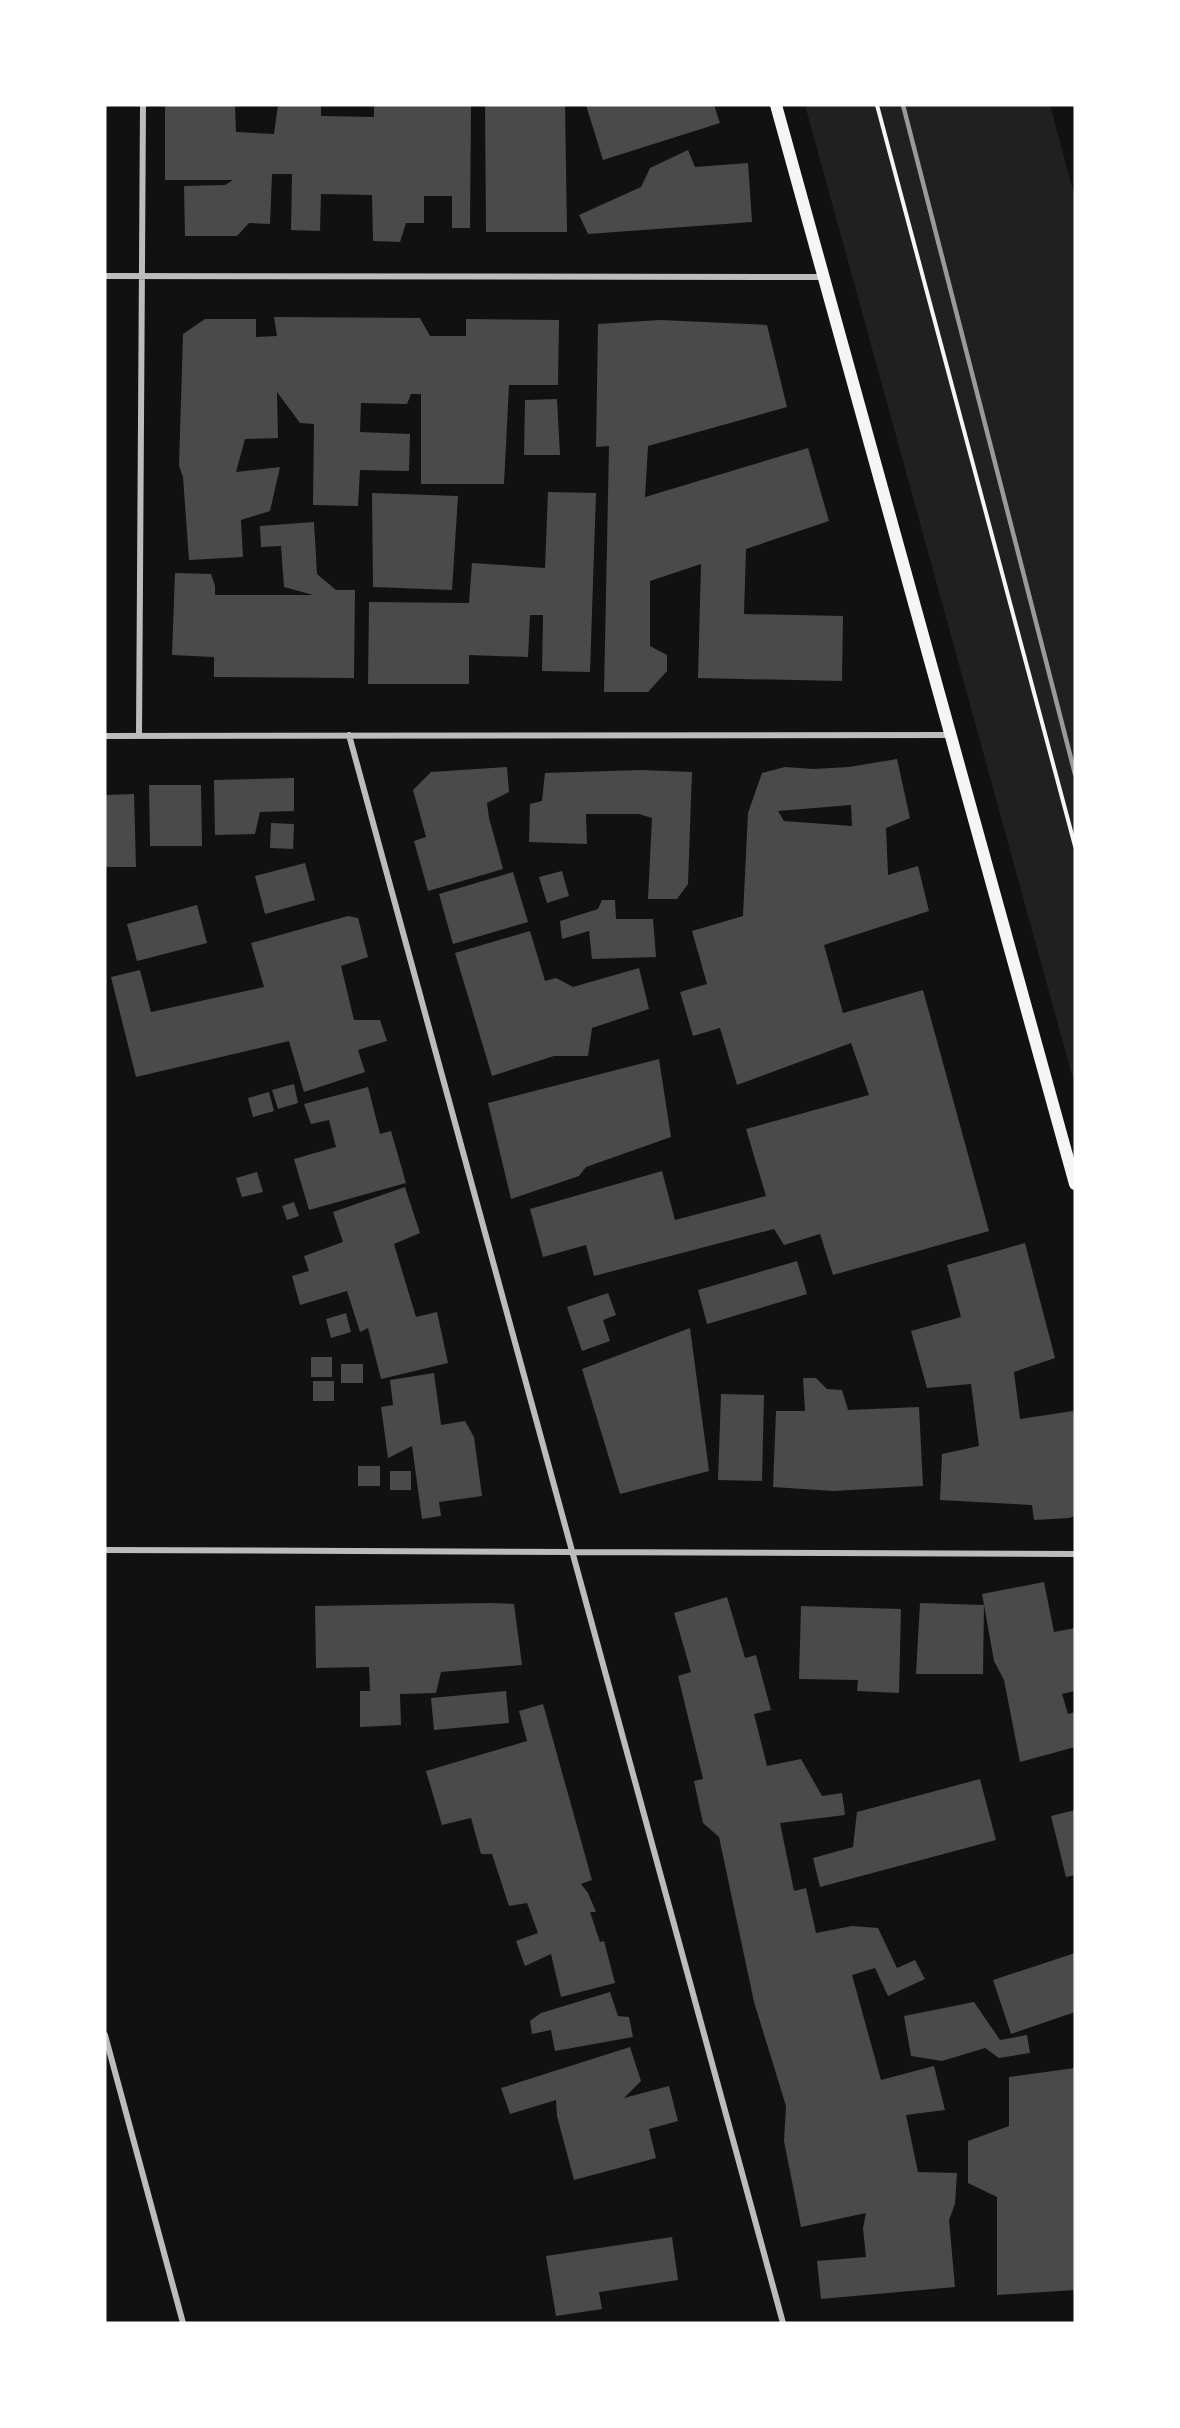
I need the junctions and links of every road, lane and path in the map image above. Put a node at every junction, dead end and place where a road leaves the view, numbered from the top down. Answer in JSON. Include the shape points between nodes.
{"nodes":[{"id":1,"x":143,"y":105,"type":"edge"},
{"id":2,"x":776,"y":105,"type":"edge"},
{"id":3,"x":877,"y":105,"type":"edge"},
{"id":4,"x":105,"y":276,"type":"edge"},
{"id":5,"x":142,"y":276,"type":"junction"},
{"id":6,"x":822,"y":277,"type":"junction"},
{"id":7,"x":349,"y":735,"type":"junction"},
{"id":8,"x":950,"y":735,"type":"junction"},
{"id":9,"x":105,"y":736,"type":"edge"},
{"id":10,"x":139,"y":736,"type":"junction"},
{"id":11,"x":1075,"y":846,"type":"edge"},
{"id":12,"x":1075,"y":1184,"type":"edge"},
{"id":13,"x":105,"y":1550,"type":"edge"},
{"id":14,"x":572,"y":1551,"type":"junction"},
{"id":15,"x":1075,"y":1554,"type":"edge"},
{"id":16,"x":105,"y":2035,"type":"edge"},
{"id":17,"x":183,"y":2323,"type":"edge"},
{"id":18,"x":783,"y":2323,"type":"edge"}],
"edges":[{"from":1,"to":5,"type":"street"},
{"from":2,"to":6,"type":"main road"},
{"from":3,"to":11,"type":"path"},
{"from":4,"to":5,"type":"street"},
{"from":5,"to":6,"type":"street"},
{"from":5,"to":10,"type":"street"},
{"from":6,"to":8,"type":"main road"},
{"from":7,"to":8,"type":"street"},
{"from":7,"to":10,"type":"street"},
{"from":7,"to":14,"type":"street"},
{"from":8,"to":12,"type":"main road"},
{"from":9,"to":10,"type":"street"},
{"from":13,"to":14,"type":"street"},
{"from":14,"to":15,"type":"street"},
{"from":14,"to":18,"type":"street"},
{"from":16,"to":17,"type":"street"}]}
